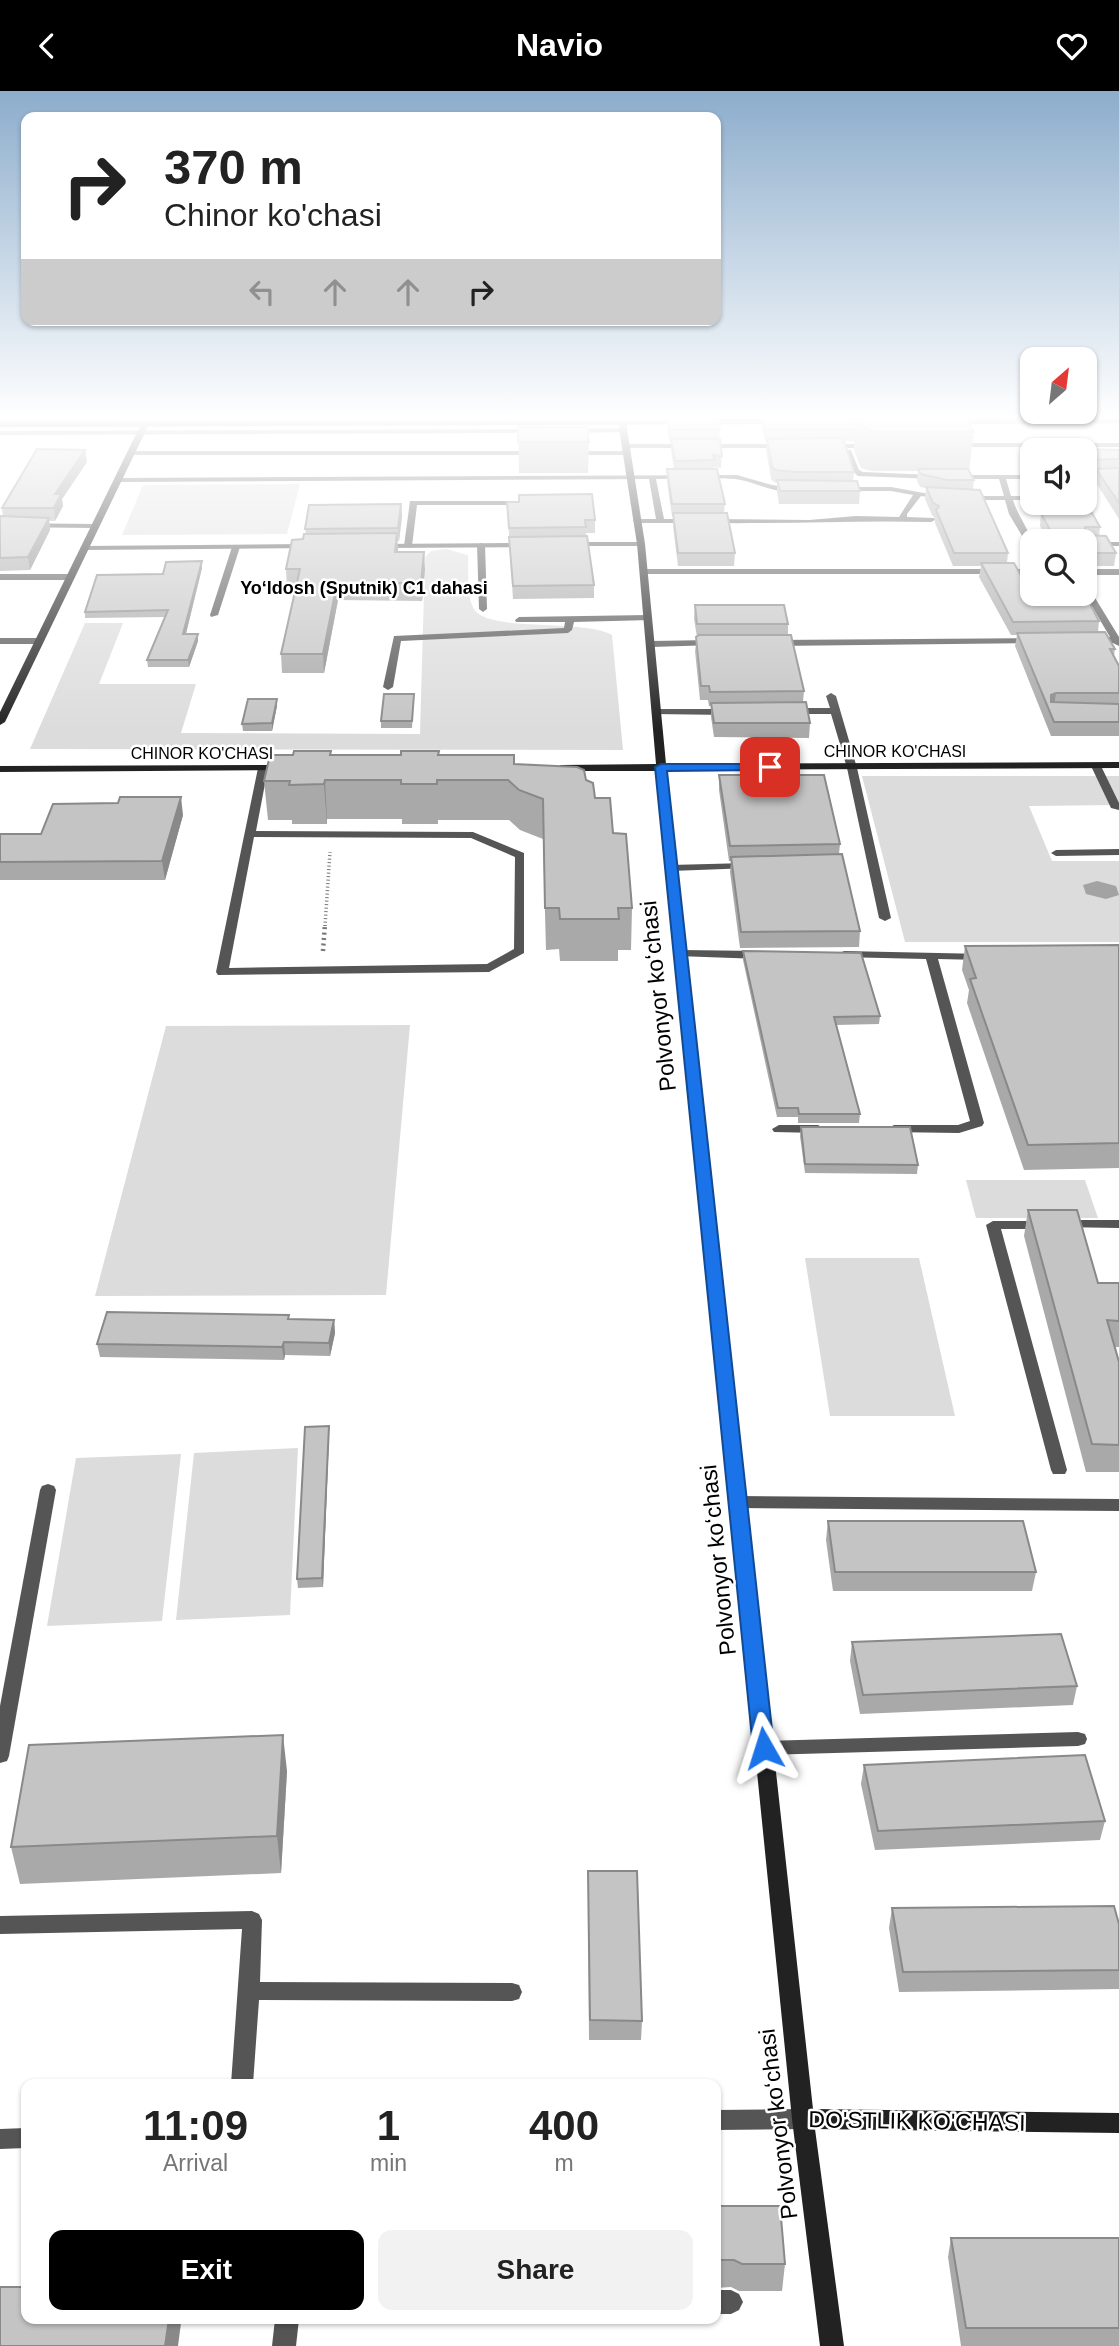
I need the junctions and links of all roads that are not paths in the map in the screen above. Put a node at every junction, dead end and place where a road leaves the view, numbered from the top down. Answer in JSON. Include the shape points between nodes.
{"nodes":[{"id":1,"x":98,"y":521,"type":"edge"},
{"id":2,"x":411,"y":521,"type":"edge"},
{"id":3,"x":637,"y":521,"type":"edge"},
{"id":4,"x":0,"y":525,"type":"edge"},
{"id":5,"x":96,"y":526,"type":"junction"},
{"id":6,"x":561,"y":544,"type":"edge"},
{"id":7,"x":641,"y":544,"type":"junction"},
{"id":8,"x":1097,"y":544,"type":"edge"},
{"id":9,"x":1119,"y":544,"type":"edge"},
{"id":10,"x":481,"y":545,"type":"junction"},
{"id":11,"x":534,"y":545,"type":"edge"},
{"id":12,"x":316,"y":546,"type":"edge"},
{"id":13,"x":368,"y":546,"type":"edge"},
{"id":14,"x":408,"y":546,"type":"junction"},
{"id":15,"x":236,"y":547,"type":"junction"},
{"id":16,"x":85,"y":548,"type":"junction"},
{"id":17,"x":643,"y":572,"type":"junction"},
{"id":18,"x":1020,"y":572,"type":"edge"},
{"id":19,"x":1097,"y":572,"type":"edge"},
{"id":20,"x":1119,"y":572,"type":"edge"},
{"id":21,"x":0,"y":577,"type":"edge"},
{"id":22,"x":71,"y":577,"type":"junction"},
{"id":23,"x":1096,"y":606,"type":"edge"},
{"id":24,"x":483,"y":609,"type":"dead end"},
{"id":25,"x":214,"y":615,"type":"dead end"},
{"id":26,"x":648,"y":618,"type":"junction"},
{"id":27,"x":570,"y":619,"type":"junction"},
{"id":28,"x":519,"y":620,"type":"dead end"},
{"id":29,"x":1047,"y":640,"type":"edge"},
{"id":30,"x":1074,"y":640,"type":"edge"},
{"id":31,"x":0,"y":641,"type":"edge"},
{"id":32,"x":39,"y":641,"type":"junction"},
{"id":33,"x":1118,"y":642,"type":"edge"},
{"id":34,"x":719,"y":643,"type":"edge"},
{"id":35,"x":760,"y":643,"type":"edge"},
{"id":36,"x":651,"y":644,"type":"junction"},
{"id":37,"x":388,"y":687,"type":"dead end"},
{"id":38,"x":831,"y":697,"type":"dead end"},
{"id":39,"x":836,"y":711,"type":"junction"},
{"id":40,"x":2,"y":712,"type":"edge"},
{"id":41,"x":656,"y":712,"type":"junction"},
{"id":42,"x":739,"y":712,"type":"edge"},
{"id":43,"x":780,"y":712,"type":"edge"},
{"id":44,"x":0,"y":722,"type":"edge"},
{"id":45,"x":1119,"y":765,"type":"edge"},
{"id":46,"x":1096,"y":766,"type":"junction"},
{"id":47,"x":661,"y":767,"type":"junction"},
{"id":48,"x":263,"y":768,"type":"junction"},
{"id":49,"x":304,"y":768,"type":"edge"},
{"id":50,"x":551,"y":768,"type":"edge"},
{"id":51,"x":852,"y":768,"type":"junction"},
{"id":52,"x":0,"y":769,"type":"edge"},
{"id":53,"x":1116,"y":808,"type":"dead end"},
{"id":54,"x":251,"y":834,"type":"junction"},
{"id":55,"x":1119,"y":852,"type":"edge"},
{"id":56,"x":1056,"y":853,"type":"dead end"},
{"id":57,"x":764,"y":866,"type":"edge"},
{"id":58,"x":671,"y":868,"type":"junction"},
{"id":59,"x":885,"y":918,"type":"dead end"},
{"id":60,"x":681,"y":954,"type":"junction"},
{"id":61,"x":778,"y":955,"type":"edge"},
{"id":62,"x":834,"y":955,"type":"edge"},
{"id":63,"x":931,"y":956,"type":"junction"},
{"id":64,"x":998,"y":957,"type":"edge"},
{"id":65,"x":779,"y":1129,"type":"dead end"},
{"id":66,"x":835,"y":1129,"type":"edge"},
{"id":67,"x":876,"y":1129,"type":"edge"},
{"id":68,"x":1119,"y":1224,"type":"edge"},
{"id":69,"x":1059,"y":1470,"type":"dead end"},
{"id":70,"x":48,"y":1490,"type":"dead end"},
{"id":71,"x":738,"y":1502,"type":"junction"},
{"id":72,"x":1119,"y":1505,"type":"edge"},
{"id":73,"x":1078,"y":1739,"type":"dead end"},
{"id":74,"x":764,"y":1748,"type":"junction"},
{"id":75,"x":0,"y":1756,"type":"edge"},
{"id":76,"x":0,"y":1925,"type":"edge"},
{"id":77,"x":249,"y":1991,"type":"junction"},
{"id":78,"x":512,"y":1992,"type":"dead end"},
{"id":79,"x":242,"y":2079,"type":"edge"},
{"id":80,"x":803,"y":2119,"type":"junction"},
{"id":81,"x":721,"y":2120,"type":"edge"},
{"id":82,"x":1119,"y":2123,"type":"edge"},
{"id":83,"x":0,"y":2139,"type":"edge"},
{"id":84,"x":21,"y":2139,"type":"edge"},
{"id":85,"x":286,"y":2324,"type":"edge"},
{"id":86,"x":284,"y":2346,"type":"edge"},
{"id":87,"x":832,"y":2346,"type":"edge"}],
"edges":[{"from":1,"to":5,"type":"street"},
{"from":2,"to":14,"type":"street"},
{"from":3,"to":7,"type":"street","name":"Polvonyor koʻchasi"},
{"from":4,"to":5,"type":"street"},
{"from":5,"to":16,"type":"street"},
{"from":6,"to":7,"type":"street"},
{"from":7,"to":17,"type":"street","name":"Polvonyor koʻchasi"},
{"from":8,"to":9,"type":"street"},
{"from":10,"to":11,"type":"street"},
{"from":10,"to":14,"type":"street"},
{"from":10,"to":24,"type":"street"},
{"from":12,"to":15,"type":"street"},
{"from":13,"to":14,"type":"street"},
{"from":15,"to":16,"type":"street"},
{"from":15,"to":25,"type":"street"},
{"from":16,"to":22,"type":"street"},
{"from":17,"to":18,"type":"street"},
{"from":17,"to":26,"type":"street","name":"Polvonyor koʻchasi"},
{"from":19,"to":20,"type":"street"},
{"from":21,"to":22,"type":"street"},
{"from":22,"to":32,"type":"street"},
{"from":23,"to":33,"type":"street"},
{"from":26,"to":27,"type":"street"},
{"from":26,"to":36,"type":"street","name":"Polvonyor koʻchasi"},
{"from":27,"to":28,"type":"street"},
{"from":27,"to":37,"type":"street","via":[[568,630],[397,638]]},
{"from":29,"to":35,"type":"street"},
{"from":30,"to":33,"type":"street"},
{"from":31,"to":32,"type":"street"},
{"from":32,"to":40,"type":"street"},
{"from":34,"to":36,"type":"street"},
{"from":36,"to":41,"type":"street","name":"Polvonyor koʻchasi"},
{"from":38,"to":39,"type":"street"},
{"from":39,"to":43,"type":"street"},
{"from":39,"to":51,"type":"street"},
{"from":40,"to":44,"type":"street"},
{"from":41,"to":42,"type":"street"},
{"from":41,"to":47,"type":"street","name":"Polvonyor koʻchasi"},
{"from":45,"to":46,"type":"street","name":"CHINOR KO'CHASI"},
{"from":46,"to":51,"type":"street","name":"CHINOR KO'CHASI"},
{"from":46,"to":53,"type":"street"},
{"from":47,"to":50,"type":"street","name":"CHINOR KO'CHASI"},
{"from":47,"to":51,"type":"street","name":"CHINOR KO'CHASI"},
{"from":47,"to":58,"type":"street","name":"Polvonyor koʻchasi"},
{"from":48,"to":49,"type":"street","name":"CHINOR KO'CHASI"},
{"from":48,"to":52,"type":"street","name":"CHINOR KO'CHASI"},
{"from":48,"to":54,"type":"street"},
{"from":51,"to":59,"type":"street"},
{"from":54,"to":54,"type":"street","via":[[222,972],[489,968],[520,951],[520,856],[473,835]]},
{"from":55,"to":56,"type":"street"},
{"from":57,"to":58,"type":"street"},
{"from":58,"to":60,"type":"street","name":"Polvonyor koʻchasi"},
{"from":60,"to":61,"type":"street"},
{"from":60,"to":71,"type":"street","name":"Polvonyor koʻchasi"},
{"from":62,"to":63,"type":"street"},
{"from":63,"to":64,"type":"street"},
{"from":63,"to":67,"type":"street","via":[[977,1123],[959,1129]]},
{"from":65,"to":66,"type":"street"},
{"from":68,"to":69,"type":"street","via":[[993,1225]]},
{"from":70,"to":75,"type":"street"},
{"from":71,"to":72,"type":"street"},
{"from":71,"to":74,"type":"street","name":"Polvonyor koʻchasi"},
{"from":73,"to":74,"type":"street"},
{"from":74,"to":80,"type":"street","name":"Polvonyor koʻchasi"},
{"from":76,"to":77,"type":"street","via":[[252,1920]]},
{"from":77,"to":78,"type":"street"},
{"from":77,"to":79,"type":"street"},
{"from":80,"to":81,"type":"street","name":"DO'STLIK KO'CHASI"},
{"from":80,"to":82,"type":"street","name":"DO'STLIK KO'CHASI"},
{"from":80,"to":87,"type":"street","name":"Polvonyor koʻchasi"},
{"from":83,"to":84,"type":"street"},
{"from":85,"to":86,"type":"street"}]}
